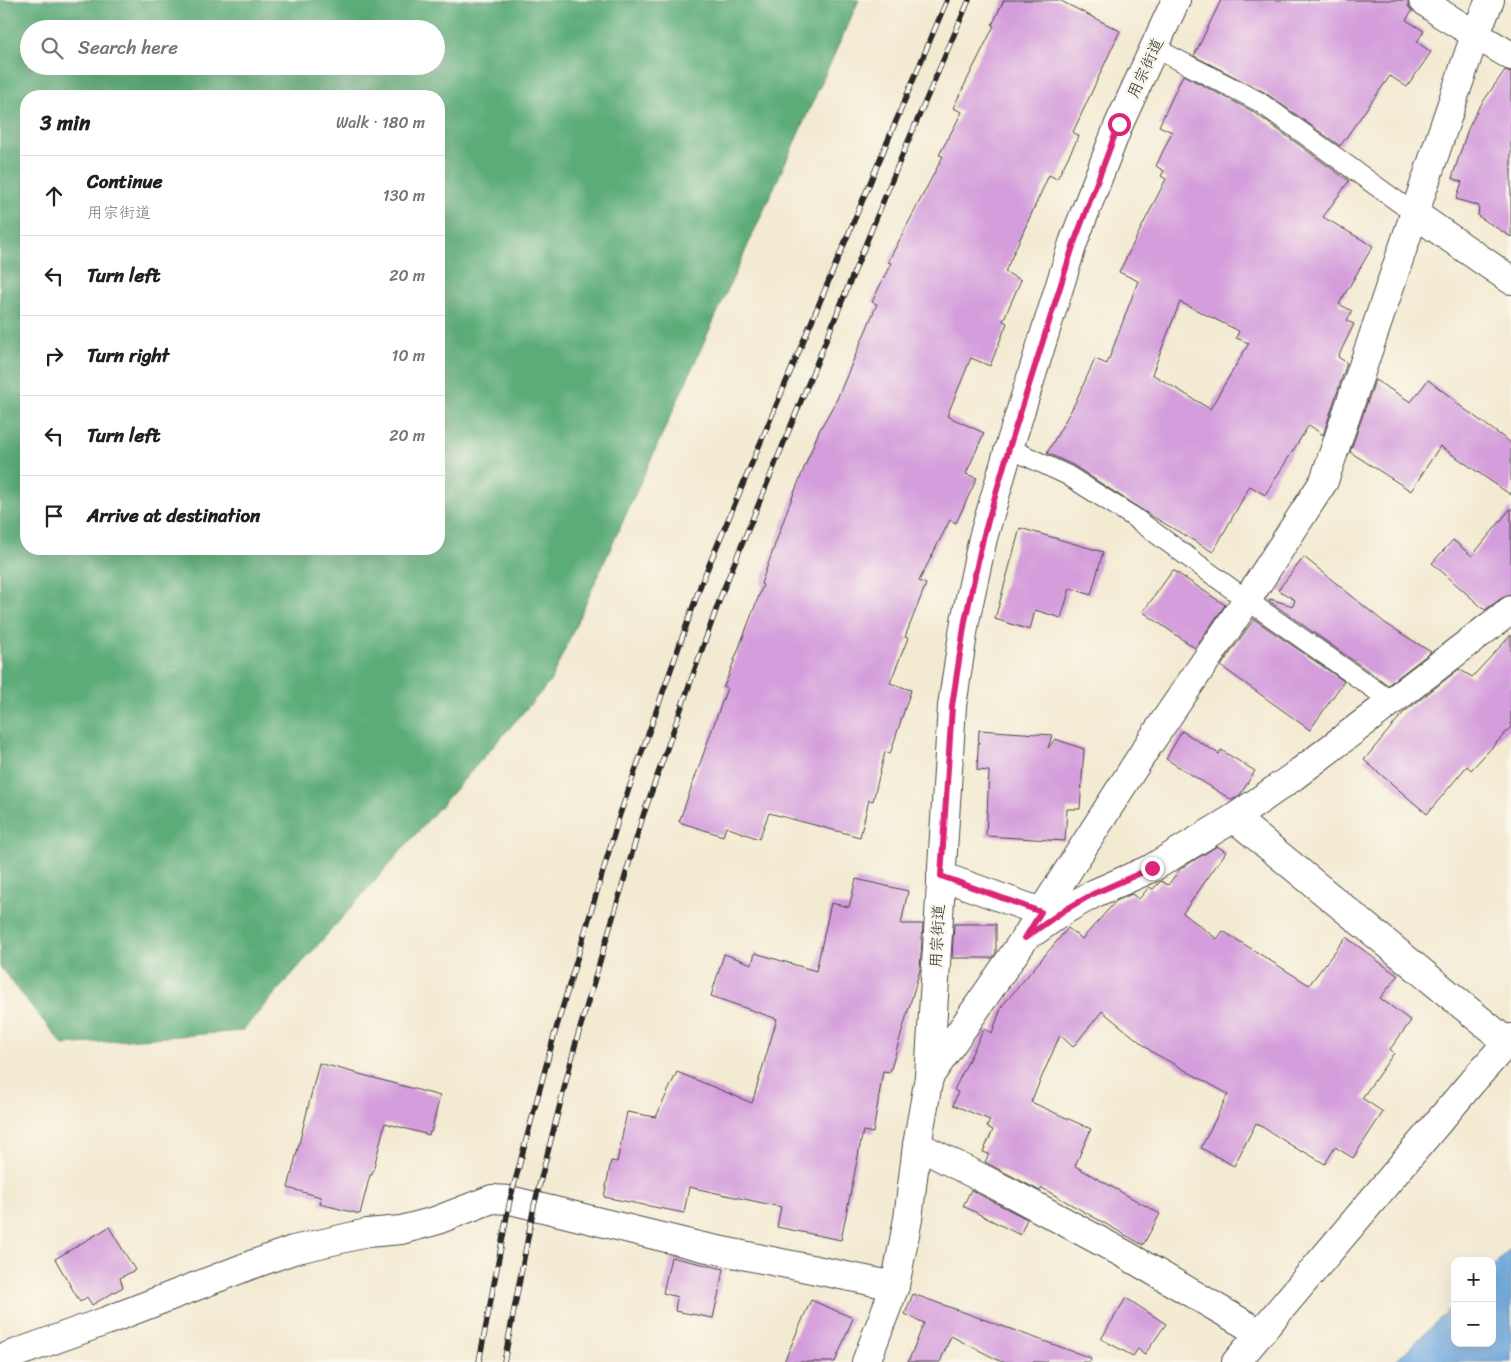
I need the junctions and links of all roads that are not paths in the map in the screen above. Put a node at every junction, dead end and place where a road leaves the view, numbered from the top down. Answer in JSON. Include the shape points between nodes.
{"nodes":[{"id":1,"x":1176,"y":0,"type":"edge"},
{"id":2,"x":1423,"y":0,"type":"edge"},
{"id":3,"x":1490,"y":0,"type":"edge"},
{"id":4,"x":1475,"y":35,"type":"junction"},
{"id":5,"x":1154,"y":48,"type":"junction"},
{"id":6,"x":1511,"y":56,"type":"edge"},
{"id":7,"x":1415,"y":214,"type":"junction"},
{"id":8,"x":1511,"y":280,"type":"edge"},
{"id":9,"x":1009,"y":448,"type":"junction"},
{"id":10,"x":1247,"y":600,"type":"junction"},
{"id":11,"x":1511,"y":610,"type":"edge"},
{"id":12,"x":1391,"y":701,"type":"junction"},
{"id":13,"x":1234,"y":818,"type":"junction"},
{"id":14,"x":941,"y":876,"type":"junction"},
{"id":15,"x":1041,"y":912,"type":"junction"},
{"id":16,"x":1025,"y":938,"type":"junction"},
{"id":17,"x":1509,"y":1040,"type":"edge"},
{"id":18,"x":929,"y":1077,"type":"junction"},
{"id":19,"x":917,"y":1145,"type":"junction"},
{"id":20,"x":895,"y":1286,"type":"junction"},
{"id":21,"x":1260,"y":1333,"type":"junction"},
{"id":22,"x":0,"y":1359,"type":"edge"},
{"id":23,"x":866,"y":1362,"type":"edge"},
{"id":24,"x":1236,"y":1362,"type":"edge"}],
"edges":[{"from":1,"to":5,"type":"street","name":"用宗街道"},
{"from":2,"to":4,"type":"street"},
{"from":3,"to":4,"type":"street"},
{"from":4,"to":6,"type":"street"},
{"from":4,"to":7,"type":"street"},
{"from":5,"to":7,"type":"lane","via":[[1258,101]]},
{"from":5,"to":9,"type":"street","name":"用宗街道","via":[[1119,124],[1074,243]]},
{"from":7,"to":8,"type":"street"},
{"from":7,"to":10,"type":"street","via":[[1324,481]]},
{"from":9,"to":10,"type":"lane","via":[[1067,475],[1132,516]]},
{"from":9,"to":14,"type":"street","name":"用宗街道","via":[[983,538],[965,621],[952,706]]},
{"from":10,"to":12,"type":"lane"},
{"from":10,"to":15,"type":"street"},
{"from":11,"to":12,"type":"street"},
{"from":12,"to":13,"type":"street"},
{"from":13,"to":16,"type":"street","via":[[1152,868],[1063,911]]},
{"from":13,"to":17,"type":"street"},
{"from":14,"to":15,"type":"street"},
{"from":14,"to":18,"type":"street","name":"用宗街道"},
{"from":15,"to":16,"type":"street"},
{"from":16,"to":18,"type":"street"},
{"from":17,"to":21,"type":"street"},
{"from":18,"to":19,"type":"street","name":"用宗街道"},
{"from":19,"to":20,"type":"street","name":"用宗街道","via":[[908,1219]]},
{"from":19,"to":21,"type":"street","via":[[1126,1255]]},
{"from":20,"to":22,"type":"street","via":[[703,1247],[510,1200],[492,1199],[401,1230],[367,1233],[293,1250]]},
{"from":20,"to":23,"type":"street","name":"用宗街道"},
{"from":21,"to":24,"type":"street"}]}
